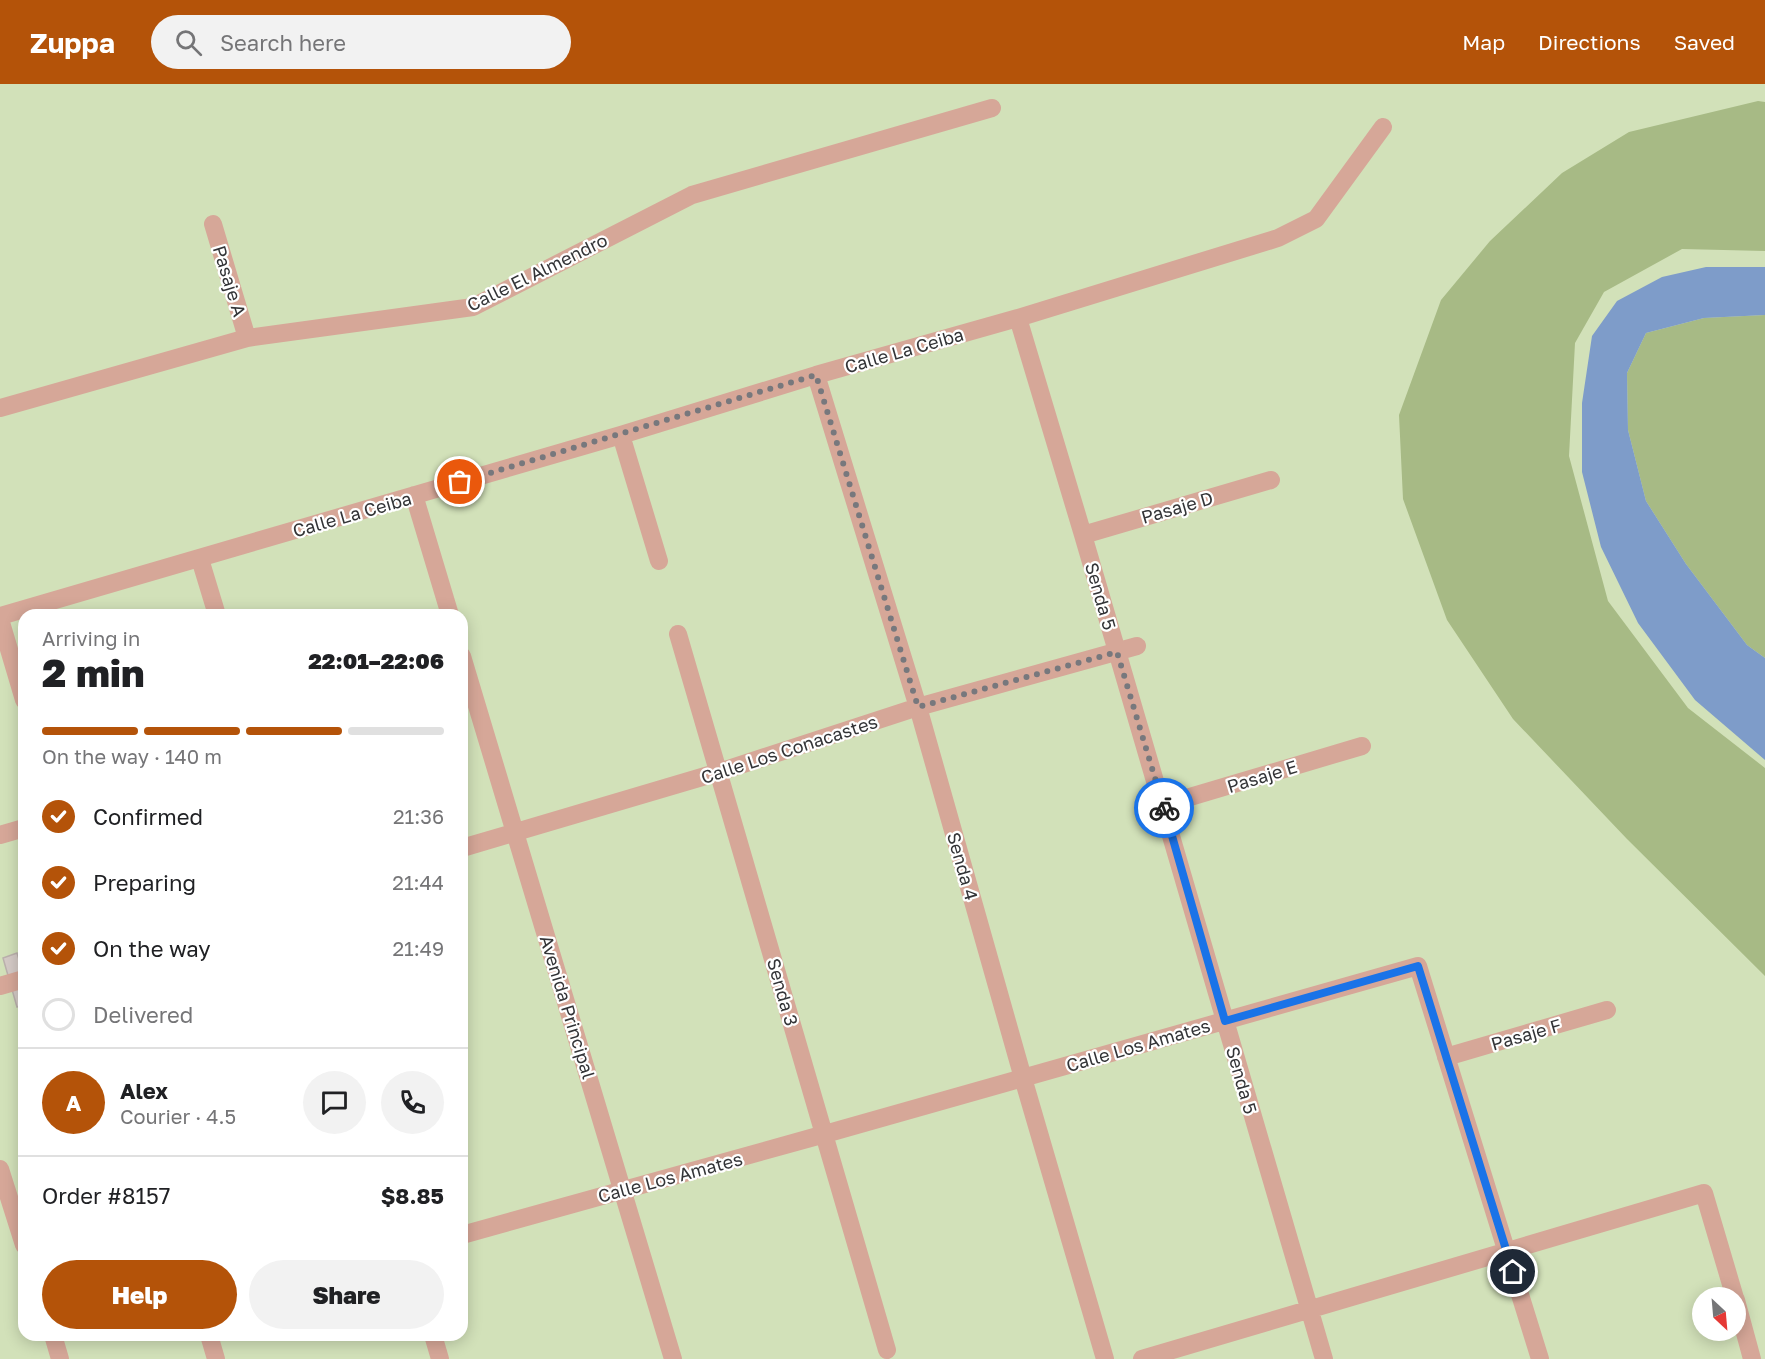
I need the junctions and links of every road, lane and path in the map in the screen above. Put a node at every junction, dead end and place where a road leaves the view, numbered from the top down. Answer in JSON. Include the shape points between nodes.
{"nodes":[{"id":1,"x":992,"y":108,"type":"dead end"},
{"id":2,"x":1383,"y":127,"type":"dead end"},
{"id":3,"x":213,"y":224,"type":"dead end"},
{"id":4,"x":1018,"y":318,"type":"junction"},
{"id":5,"x":247,"y":338,"type":"junction"},
{"id":6,"x":816,"y":375,"type":"junction"},
{"id":7,"x":0,"y":408,"type":"edge"},
{"id":8,"x":621,"y":435,"type":"junction"},
{"id":9,"x":1270,"y":480,"type":"dead end"},
{"id":10,"x":414,"y":495,"type":"junction"},
{"id":11,"x":1083,"y":535,"type":"junction"},
{"id":12,"x":200,"y":559,"type":"junction"},
{"id":13,"x":659,"y":561,"type":"dead end"},
{"id":14,"x":28,"y":609,"type":"edge"},
{"id":15,"x":215,"y":609,"type":"edge"},
{"id":16,"x":448,"y":609,"type":"edge"},
{"id":17,"x":18,"y":612,"type":"edge"},
{"id":18,"x":0,"y":617,"type":"edge"},
{"id":19,"x":678,"y":634,"type":"dead end"},
{"id":20,"x":1137,"y":646,"type":"dead end"},
{"id":21,"x":1117,"y":652,"type":"junction"},
{"id":22,"x":468,"y":676,"type":"edge"},
{"id":23,"x":18,"y":679,"type":"edge"},
{"id":24,"x":918,"y":707,"type":"junction"},
{"id":25,"x":1362,"y":746,"type":"dead end"},
{"id":26,"x":719,"y":772,"type":"junction"},
{"id":27,"x":1163,"y":806,"type":"junction"},
{"id":28,"x":18,"y":830,"type":"edge"},
{"id":29,"x":515,"y":832,"type":"junction"},
{"id":30,"x":0,"y":835,"type":"edge"},
{"id":31,"x":468,"y":846,"type":"edge"},
{"id":32,"x":18,"y":981,"type":"edge"},
{"id":33,"x":0,"y":986,"type":"edge"},
{"id":34,"x":1607,"y":1010,"type":"dead end"},
{"id":35,"x":1225,"y":1021,"type":"junction"},
{"id":36,"x":1446,"y":1057,"type":"junction"},
{"id":37,"x":1023,"y":1078,"type":"junction"},
{"id":38,"x":825,"y":1134,"type":"junction"},
{"id":39,"x":0,"y":1168,"type":"edge"},
{"id":40,"x":622,"y":1190,"type":"junction"},
{"id":41,"x":18,"y":1226,"type":"edge"},
{"id":42,"x":468,"y":1233,"type":"edge"},
{"id":43,"x":1506,"y":1251,"type":"junction"},
{"id":44,"x":1731,"y":1287,"type":"edge"},
{"id":45,"x":1309,"y":1309,"type":"junction"},
{"id":46,"x":1746,"y":1338,"type":"edge"},
{"id":47,"x":54,"y":1341,"type":"edge"},
{"id":48,"x":211,"y":1341,"type":"edge"},
{"id":49,"x":434,"y":1341,"type":"edge"},
{"id":50,"x":887,"y":1350,"type":"dead end"},
{"id":51,"x":60,"y":1359,"type":"edge"},
{"id":52,"x":216,"y":1359,"type":"edge"},
{"id":53,"x":440,"y":1359,"type":"edge"},
{"id":54,"x":673,"y":1359,"type":"edge"},
{"id":55,"x":1106,"y":1359,"type":"edge"},
{"id":56,"x":1142,"y":1359,"type":"edge"},
{"id":57,"x":1324,"y":1359,"type":"edge"},
{"id":58,"x":1540,"y":1359,"type":"edge"},
{"id":59,"x":1752,"y":1359,"type":"edge"}],
"edges":[{"from":1,"to":5,"type":"street","name":"Calle El Almendro","via":[[692,195],[473,308]]},
{"from":2,"to":4,"type":"street","name":"Calle La Ceiba","via":[[1316,219],[1278,238]]},
{"from":3,"to":5,"type":"street","name":"Pasaje A"},
{"from":4,"to":6,"type":"street","name":"Calle La Ceiba"},
{"from":4,"to":11,"type":"street","name":"Senda 5"},
{"from":5,"to":7,"type":"street","name":"Calle El Almendro"},
{"from":6,"to":8,"type":"street","name":"Calle La Ceiba"},
{"from":6,"to":24,"type":"street","name":"Senda 4"},
{"from":8,"to":10,"type":"street","name":"Calle La Ceiba"},
{"from":8,"to":13,"type":"street"},
{"from":9,"to":11,"type":"street","name":"Pasaje D"},
{"from":10,"to":12,"type":"street","name":"Calle La Ceiba"},
{"from":10,"to":16,"type":"street"},
{"from":11,"to":21,"type":"street","name":"Senda 5"},
{"from":12,"to":14,"type":"street","name":"Calle La Ceiba"},
{"from":12,"to":15,"type":"street"},
{"from":17,"to":18,"type":"street","name":"Calle La Ceiba"},
{"from":18,"to":23,"type":"street"},
{"from":19,"to":26,"type":"street","name":"Senda 3"},
{"from":20,"to":21,"type":"street","name":"Calle Los Conacastes"},
{"from":21,"to":24,"type":"street","name":"Calle Los Conacastes"},
{"from":21,"to":27,"type":"street","name":"Senda 5"},
{"from":22,"to":29,"type":"street","name":"Avenida Principal"},
{"from":24,"to":26,"type":"street","name":"Calle Los Conacastes"},
{"from":24,"to":37,"type":"street","name":"Senda 4"},
{"from":25,"to":27,"type":"street","name":"Pasaje E"},
{"from":26,"to":29,"type":"street","name":"Calle Los Conacastes"},
{"from":26,"to":38,"type":"street","name":"Senda 3"},
{"from":27,"to":35,"type":"street","name":"Senda 5"},
{"from":28,"to":30,"type":"street"},
{"from":29,"to":31,"type":"street","name":"Calle Los Conacastes"},
{"from":29,"to":40,"type":"street","name":"Avenida Principal"},
{"from":32,"to":33,"type":"street"},
{"from":34,"to":36,"type":"street","name":"Pasaje F"},
{"from":35,"to":36,"type":"street","name":"Calle Los Amates","via":[[1418,966]]},
{"from":35,"to":37,"type":"street","name":"Calle Los Amates"},
{"from":35,"to":45,"type":"street","name":"Senda 5"},
{"from":36,"to":43,"type":"street","name":"Calle Los Amates"},
{"from":37,"to":38,"type":"street","name":"Calle Los Amates"},
{"from":37,"to":55,"type":"street","name":"Senda 4"},
{"from":38,"to":40,"type":"street","name":"Calle Los Amates"},
{"from":38,"to":50,"type":"street","name":"Senda 3"},
{"from":39,"to":41,"type":"street"},
{"from":40,"to":42,"type":"street","name":"Calle Los Amates"},
{"from":40,"to":54,"type":"street","name":"Avenida Principal"},
{"from":43,"to":44,"type":"street","via":[[1704,1193]]},
{"from":43,"to":45,"type":"street"},
{"from":43,"to":58,"type":"street","name":"Calle Los Amates"},
{"from":45,"to":56,"type":"street"},
{"from":45,"to":57,"type":"street","name":"Senda 5"},
{"from":46,"to":59,"type":"street"},
{"from":47,"to":51,"type":"street"},
{"from":48,"to":52,"type":"street"},
{"from":49,"to":53,"type":"street"}]}
